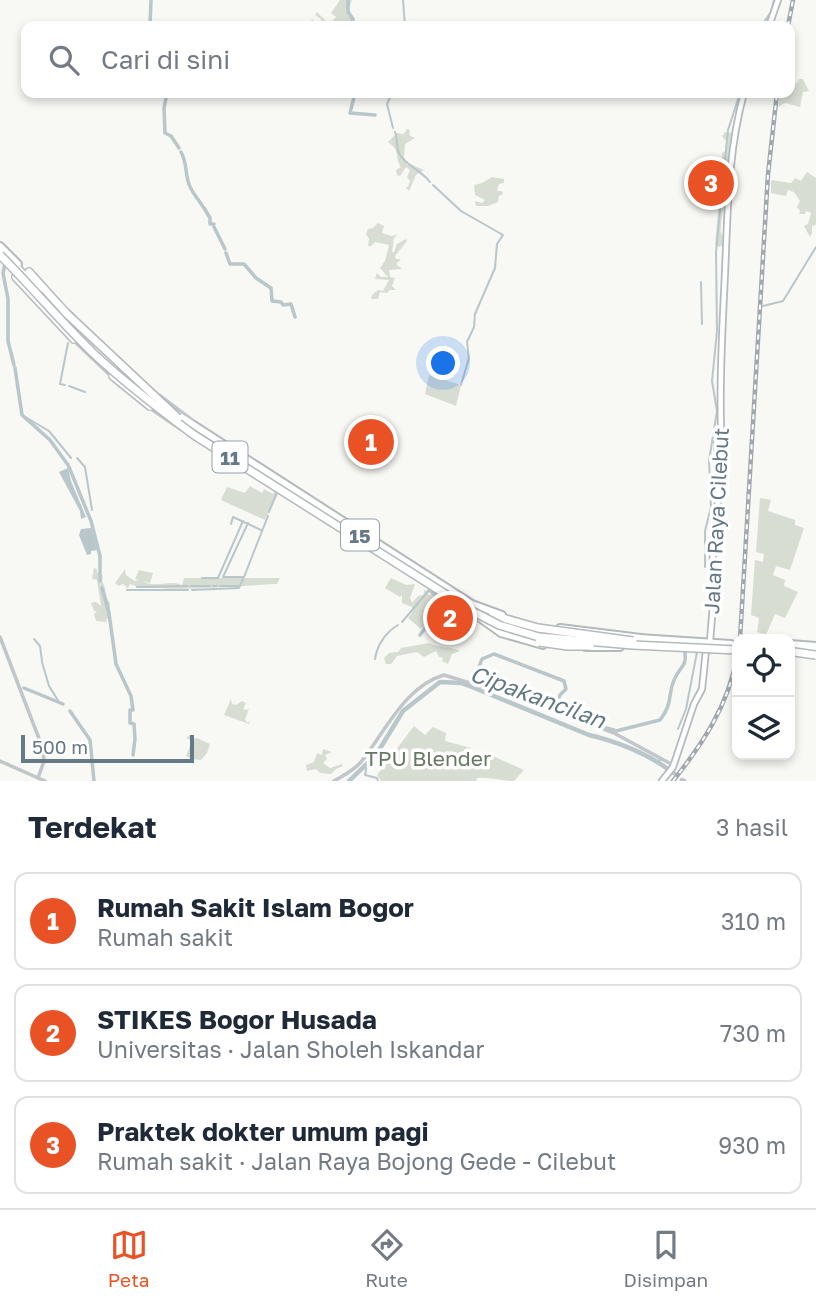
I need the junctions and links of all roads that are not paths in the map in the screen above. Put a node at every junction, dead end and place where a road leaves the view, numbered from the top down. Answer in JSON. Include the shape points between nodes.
{"nodes":[{"id":1,"x":779,"y":0,"type":"edge"},
{"id":2,"x":771,"y":21,"type":"edge"},
{"id":3,"x":743,"y":98,"type":"edge"},
{"id":4,"x":0,"y":252,"type":"edge"},
{"id":5,"x":8,"y":266,"type":"junction"},
{"id":6,"x":28,"y":272,"type":"junction"},
{"id":7,"x":16,"y":277,"type":"junction"},
{"id":8,"x":55,"y":309,"type":"junction"},
{"id":9,"x":181,"y":423,"type":"junction"},
{"id":10,"x":215,"y":447,"type":"junction"},
{"id":11,"x":248,"y":460,"type":"junction"},
{"id":12,"x":378,"y":547,"type":"junction"},
{"id":13,"x":472,"y":604,"type":"junction"},
{"id":14,"x":476,"y":615,"type":"junction"},
{"id":15,"x":488,"y":617,"type":"junction"},
{"id":16,"x":0,"y":637,"type":"edge"},
{"id":17,"x":612,"y":640,"type":"junction"},
{"id":18,"x":638,"y":642,"type":"junction"},
{"id":19,"x":665,"y":644,"type":"junction"},
{"id":20,"x":623,"y":646,"type":"junction"},
{"id":21,"x":707,"y":646,"type":"junction"},
{"id":22,"x":732,"y":647,"type":"edge"},
{"id":23,"x":732,"y":647,"type":"edge"},
{"id":24,"x":795,"y":650,"type":"edge"},
{"id":25,"x":816,"y":652,"type":"edge"},
{"id":26,"x":0,"y":761,"type":"edge"},
{"id":27,"x":672,"y":769,"type":"junction"},
{"id":28,"x":38,"y":778,"type":"junction"},
{"id":29,"x":46,"y":781,"type":"edge"},
{"id":30,"x":334,"y":781,"type":"edge"},
{"id":31,"x":662,"y":781,"type":"edge"}],
"edges":[{"from":1,"to":2,"type":"main road"},
{"from":3,"to":21,"type":"main road","name":"Jalan Raya Cilebut","via":[[729,174],[713,610]]},
{"from":4,"to":5,"type":"highway","number":"11"},
{"from":4,"to":6,"type":"highway","number":"11"},
{"from":4,"to":9,"type":"highway","number":"15","bridge":true,"via":[[94,347]]},
{"from":5,"to":7,"type":"street"},
{"from":5,"to":8,"type":"highway","number":"11"},
{"from":6,"to":8,"type":"highway","number":"11"},
{"from":6,"to":9,"type":"highway","bridge":true},
{"from":6,"to":11,"type":"street","via":[[136,377]]},
{"from":7,"to":9,"type":"highway","bridge":true,"via":[[122,384],[163,416]]},
{"from":7,"to":10,"type":"street","via":[[70,337],[128,391],[152,411]]},
{"from":8,"to":10,"type":"highway","number":"11","via":[[136,390]]},
{"from":8,"to":11,"type":"highway","number":"11","via":[[154,397]]},
{"from":9,"to":18,"type":"highway","number":"15","bridge":true,"via":[[493,619],[538,634]]},
{"from":10,"to":12,"type":"highway","number":"11"},
{"from":11,"to":12,"type":"highway","number":"11"},
{"from":12,"to":13,"type":"highway","number":"11"},
{"from":12,"to":14,"type":"highway","number":"11"},
{"from":13,"to":15,"type":"highway"},
{"from":13,"to":18,"type":"highway","number":"11","via":[[532,625],[590,630]]},
{"from":14,"to":15,"type":"highway"},
{"from":14,"to":20,"type":"highway","number":"11","via":[[501,632],[534,643],[568,648]]},
{"from":15,"to":17,"type":"highway"},
{"from":15,"to":18,"type":"highway","bridge":true},
{"from":15,"to":18,"type":"highway","bridge":true,"via":[[506,631],[559,645]]},
{"from":16,"to":28,"type":"street","via":[[43,750]]},
{"from":17,"to":18,"type":"highway"},
{"from":17,"to":20,"type":"highway"},
{"from":18,"to":19,"type":"highway","number":"11"},
{"from":18,"to":23,"type":"highway","number":"15","bridge":true},
{"from":19,"to":20,"type":"highway","number":"11"},
{"from":19,"to":21,"type":"highway","bridge":true},
{"from":21,"to":22,"type":"highway"},
{"from":21,"to":27,"type":"main road","name":"Jalan Raya Cilebut","via":[[702,689]]},
{"from":24,"to":25,"type":"highway","bridge":true},
{"from":26,"to":28,"type":"street"},
{"from":27,"to":30,"type":"street","via":[[605,729],[444,675],[412,693],[361,762]]},
{"from":27,"to":31,"type":"main road"},
{"from":28,"to":29,"type":"street"}]}
